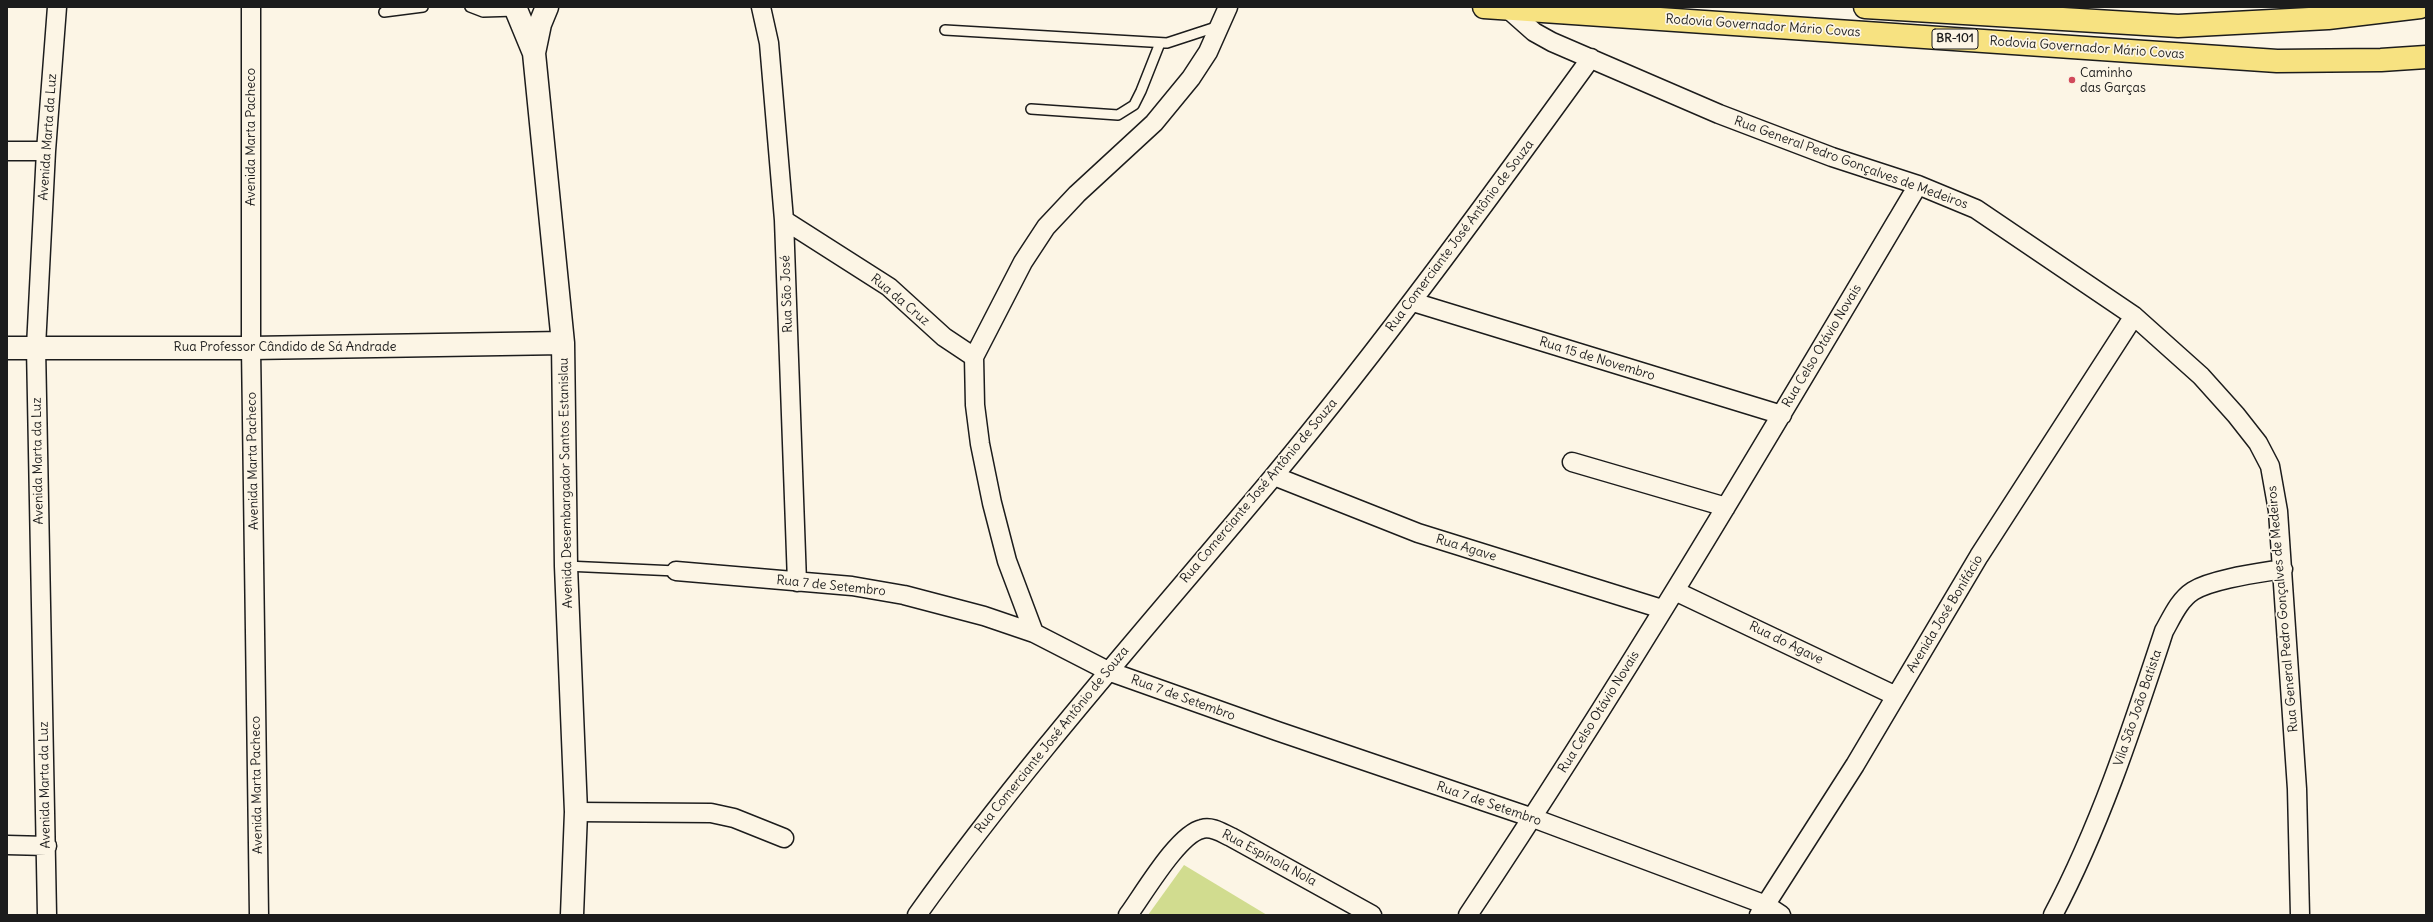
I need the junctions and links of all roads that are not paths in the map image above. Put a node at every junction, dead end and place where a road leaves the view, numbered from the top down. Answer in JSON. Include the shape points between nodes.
{"nodes":[{"id":1,"x":57,"y":7,"type":"edge"},
{"id":2,"x":251,"y":7,"type":"edge"},
{"id":3,"x":423,"y":7,"type":"edge"},
{"id":4,"x":470,"y":7,"type":"edge"},
{"id":5,"x":547,"y":7,"type":"edge"},
{"id":6,"x":760,"y":7,"type":"edge"},
{"id":7,"x":1228,"y":7,"type":"edge"},
{"id":8,"x":1484,"y":7,"type":"edge"},
{"id":9,"x":1865,"y":7,"type":"edge"},
{"id":10,"x":2420,"y":7,"type":"edge"},
{"id":11,"x":516,"y":9,"type":"edge"},
{"id":12,"x":1508,"y":9,"type":"junction"},
{"id":13,"x":384,"y":12,"type":"dead end"},
{"id":14,"x":1219,"y":26,"type":"junction"},
{"id":15,"x":945,"y":30,"type":"dead end"},
{"id":16,"x":1160,"y":43,"type":"junction"},
{"id":17,"x":534,"y":53,"type":"junction"},
{"id":18,"x":2426,"y":57,"type":"edge"},
{"id":19,"x":1592,"y":58,"type":"junction"},
{"id":20,"x":1031,"y":109,"type":"dead end"},
{"id":21,"x":7,"y":151,"type":"edge"},
{"id":22,"x":46,"y":151,"type":"junction"},
{"id":23,"x":1918,"y":185,"type":"junction"},
{"id":24,"x":784,"y":220,"type":"junction"},
{"id":25,"x":1413,"y":302,"type":"junction"},
{"id":26,"x":2134,"y":316,"type":"junction"},
{"id":27,"x":563,"y":343,"type":"junction"},
{"id":28,"x":36,"y":347,"type":"junction"},
{"id":29,"x":7,"y":348,"type":"edge"},
{"id":30,"x":251,"y":348,"type":"junction"},
{"id":31,"x":974,"y":357,"type":"junction"},
{"id":32,"x":1782,"y":415,"type":"junction"},
{"id":33,"x":1572,"y":462,"type":"dead end"},
{"id":34,"x":1274,"y":476,"type":"junction"},
{"id":35,"x":1726,"y":507,"type":"junction"},
{"id":36,"x":566,"y":566,"type":"junction"},
{"id":37,"x":2283,"y":569,"type":"junction"},
{"id":38,"x":676,"y":571,"type":"joint"},
{"id":39,"x":797,"y":582,"type":"junction"},
{"id":40,"x":1675,"y":591,"type":"junction"},
{"id":41,"x":1662,"y":609,"type":"junction"},
{"id":42,"x":1034,"y":633,"type":"junction"},
{"id":43,"x":1108,"y":671,"type":"junction"},
{"id":44,"x":1896,"y":696,"type":"junction"},
{"id":45,"x":576,"y":812,"type":"junction"},
{"id":46,"x":1533,"y":818,"type":"junction"},
{"id":47,"x":784,"y":838,"type":"dead end"},
{"id":48,"x":7,"y":845,"type":"edge"},
{"id":49,"x":47,"y":846,"type":"junction"},
{"id":50,"x":1762,"y":910,"type":"edge"},
{"id":51,"x":47,"y":915,"type":"edge"},
{"id":52,"x":258,"y":915,"type":"edge"},
{"id":53,"x":572,"y":915,"type":"edge"},
{"id":54,"x":917,"y":915,"type":"edge"},
{"id":55,"x":1128,"y":915,"type":"edge"},
{"id":56,"x":1372,"y":915,"type":"edge"},
{"id":57,"x":1468,"y":915,"type":"edge"},
{"id":58,"x":1781,"y":915,"type":"edge"},
{"id":59,"x":2053,"y":915,"type":"edge"},
{"id":60,"x":2300,"y":915,"type":"edge"}],
"edges":[{"from":1,"to":22,"type":"street","name":"Avenida Marta da Luz"},
{"from":2,"to":30,"type":"street","name":"Avenida Marta Pacheco"},
{"from":3,"to":13,"type":"lane"},
{"from":4,"to":11,"type":"lane","via":[[483,12]]},
{"from":5,"to":17,"type":"street","name":"Avenida Desembargador Santos Estanislau","via":[[540,24]]},
{"from":6,"to":24,"type":"street","name":"Rua São José","via":[[769,44]]},
{"from":7,"to":14,"type":"street"},
{"from":8,"to":12,"type":"highway","name":"Rodovia Governador Mário Covas","number":"BR-101"},
{"from":9,"to":10,"type":"highway","name":"Rodovia Governador Mário Covas","number":"BR-101","via":[[2178,26],[2328,18]]},
{"from":11,"to":17,"type":"street","name":"Avenida Desembargador Santos Estanislau"},
{"from":12,"to":18,"type":"highway","name":"Rodovia Governador Mário Covas","number":"BR-101","via":[[2277,61]]},
{"from":12,"to":19,"type":"street","name":"Rua General Pedro Gonçalves de Medeiros","via":[[1534,32]]},
{"from":14,"to":16,"type":"lane"},
{"from":14,"to":31,"type":"street","via":[[1208,52],[1191,78],[1154,123],[1077,194],[1046,227],[1023,262]]},
{"from":15,"to":16,"type":"lane"},
{"from":16,"to":20,"type":"lane","via":[[1134,105],[1118,115]]},
{"from":17,"to":27,"type":"street","name":"Avenida Desembargador Santos Estanislau"},
{"from":19,"to":23,"type":"street","name":"Rua General Pedro Gonçalves de Medeiros","via":[[1719,114],[1832,157]]},
{"from":19,"to":25,"type":"street","name":"Rua Comerciante José Antônio de Souza"},
{"from":21,"to":22,"type":"street"},
{"from":22,"to":28,"type":"street","name":"Avenida Marta da Luz"},
{"from":23,"to":26,"type":"street","name":"Rua General Pedro Gonçalves de Medeiros","via":[[1976,209]]},
{"from":23,"to":32,"type":"street","name":"Rua Celso Otávio Novais"},
{"from":24,"to":31,"type":"street","name":"Rua da Cruz","via":[[889,287],[944,337]]},
{"from":24,"to":39,"type":"street","name":"Rua São José"},
{"from":25,"to":32,"type":"street","name":"Rua 15 de Novembro"},
{"from":25,"to":34,"type":"street","name":"Rua Comerciante José Antônio de Souza"},
{"from":26,"to":37,"type":"street","name":"Rua General Pedro Gonçalves de Medeiros","via":[[2201,376],[2258,443],[2270,466],[2274,483]]},
{"from":26,"to":44,"type":"street","name":"Avenida José Bonifácio","via":[[1979,556]]},
{"from":27,"to":30,"type":"street","name":"Rua Professor Cândido de Sá Andrade"},
{"from":27,"to":36,"type":"street","name":"Avenida Desembargador Santos Estanislau"},
{"from":28,"to":29,"type":"street","name":"Rua Professor Cândido de Sá Andrade"},
{"from":28,"to":30,"type":"street","name":"Rua Professor Cândido de Sá Andrade"},
{"from":28,"to":49,"type":"street","name":"Avenida Marta da Luz"},
{"from":30,"to":52,"type":"street","name":"Avenida Marta Pacheco"},
{"from":31,"to":42,"type":"street","via":[[974,405],[992,503],[1007,561]]},
{"from":32,"to":35,"type":"street","name":"Rua Celso Otávio Novais"},
{"from":33,"to":35,"type":"street"},
{"from":34,"to":41,"type":"street","name":"Rua Agave","via":[[1418,532]]},
{"from":34,"to":43,"type":"street","name":"Rua Comerciante José Antônio de Souza"},
{"from":35,"to":40,"type":"street","name":"Rua Celso Otávio Novais"},
{"from":36,"to":38,"type":"lane","name":"Rua 7 de Setembro"},
{"from":36,"to":45,"type":"street","name":"Avenida Desembargador Santos Estanislau"},
{"from":37,"to":59,"type":"street","name":"Vila São João Batista","via":[[2193,591],[2176,608],[2164,631],[2099,820],[2078,869]]},
{"from":37,"to":60,"type":"street","name":"Rua General Pedro Gonçalves de Medeiros","via":[[2297,789]]},
{"from":38,"to":39,"type":"street","name":"Rua 7 de Setembro"},
{"from":39,"to":42,"type":"street","name":"Rua 7 de Setembro","via":[[852,586],[904,595],[984,616]]},
{"from":40,"to":41,"type":"street","name":"Rua Celso Otávio Novais"},
{"from":40,"to":44,"type":"street","name":"Rua do Agave"},
{"from":41,"to":46,"type":"street","name":"Rua Celso Otávio Novais"},
{"from":42,"to":43,"type":"street","name":"Rua 7 de Setembro"},
{"from":43,"to":46,"type":"street","name":"Rua 7 de Setembro"},
{"from":43,"to":54,"type":"street","name":"Rua Comerciante José Antônio de Souza","via":[[1015,783]]},
{"from":44,"to":50,"type":"street","name":"Avenida José Bonifácio"},
{"from":45,"to":47,"type":"street","via":[[712,813],[734,818]]},
{"from":45,"to":53,"type":"street","name":"Avenida Desembargador Santos Estanislau"},
{"from":46,"to":50,"type":"street","name":"Rua 7 de Setembro"},
{"from":46,"to":57,"type":"street","name":"Rua Celso Otávio Novais"},
{"from":48,"to":49,"type":"street"},
{"from":49,"to":51,"type":"street","name":"Avenida Marta da Luz"},
{"from":50,"to":58,"type":"street","name":"Rua 7 de Setembro"},
{"from":55,"to":56,"type":"street","name":"Rua Espínola Nola","via":[[1176,848],[1190,834],[1202,828],[1215,829],[1231,837]]}]}
